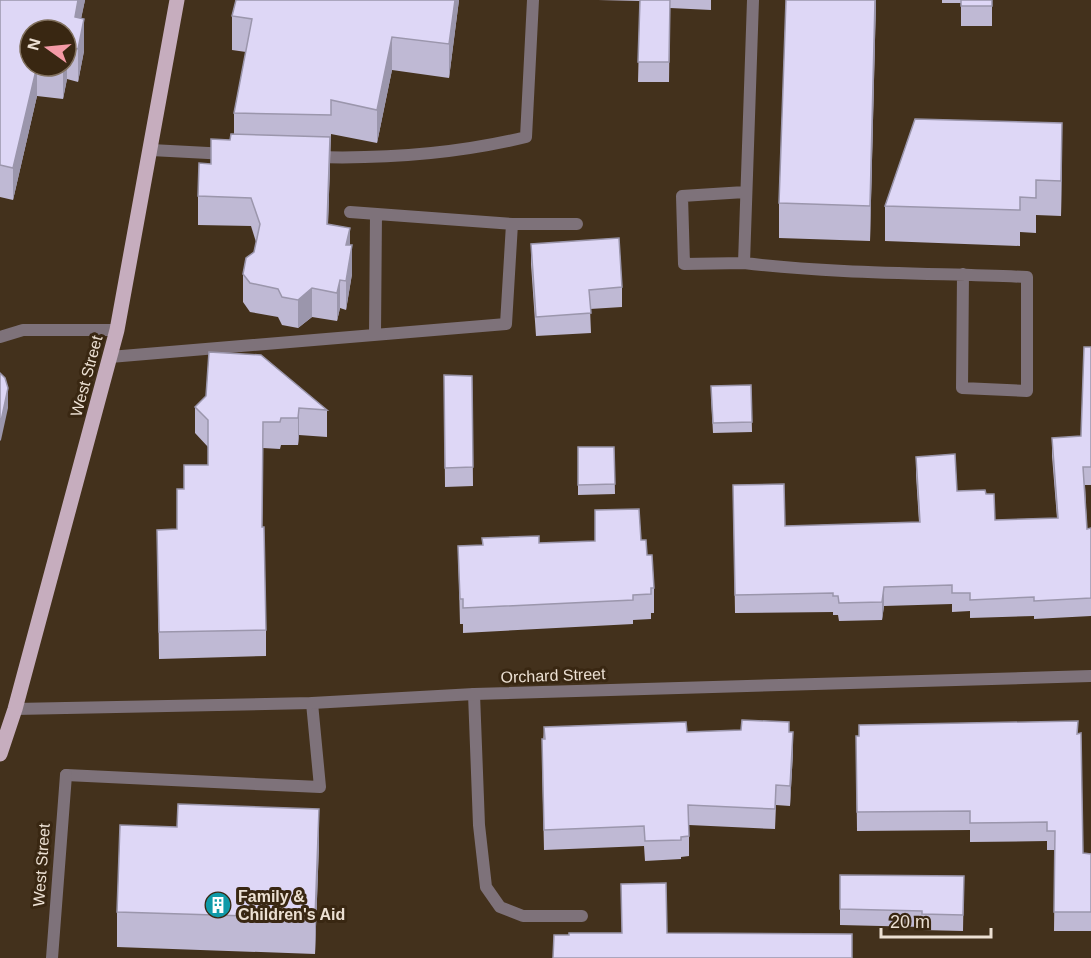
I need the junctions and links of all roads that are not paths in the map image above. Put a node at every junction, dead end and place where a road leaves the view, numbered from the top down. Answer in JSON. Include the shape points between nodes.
{"nodes":[{"id":1,"x":177,"y":0,"type":"edge"},
{"id":2,"x":533,"y":0,"type":"edge"},
{"id":3,"x":753,"y":0,"type":"edge"},
{"id":4,"x":151,"y":150,"type":"junction"},
{"id":5,"x":240,"y":155,"type":"edge"},
{"id":6,"x":305,"y":157,"type":"edge"},
{"id":7,"x":745,"y":192,"type":"junction"},
{"id":8,"x":350,"y":212,"type":"dead end"},
{"id":9,"x":376,"y":214,"type":"junction"},
{"id":10,"x":512,"y":224,"type":"junction"},
{"id":11,"x":577,"y":224,"type":"dead end"},
{"id":12,"x":744,"y":263,"type":"junction"},
{"id":13,"x":963,"y":274,"type":"junction"},
{"id":14,"x":117,"y":330,"type":"junction"},
{"id":15,"x":375,"y":334,"type":"junction"},
{"id":16,"x":0,"y":338,"type":"edge"},
{"id":17,"x":110,"y":357,"type":"junction"},
{"id":18,"x":1091,"y":676,"type":"edge"},
{"id":19,"x":474,"y":694,"type":"junction"},
{"id":20,"x":312,"y":703,"type":"junction"},
{"id":21,"x":15,"y":709,"type":"junction"},
{"id":22,"x":0,"y":754,"type":"edge"},
{"id":23,"x":582,"y":916,"type":"dead end"},
{"id":24,"x":52,"y":958,"type":"edge"}],
"edges":[{"from":1,"to":4,"type":"main road","name":"West Street"},
{"from":2,"to":6,"type":"street","via":[[526,137],[418,155]]},
{"from":3,"to":7,"type":"street"},
{"from":4,"to":5,"type":"street"},
{"from":4,"to":14,"type":"main road","name":"West Street"},
{"from":7,"to":12,"type":"street"},
{"from":7,"to":12,"type":"street","via":[[682,196],[684,264]]},
{"from":8,"to":9,"type":"street"},
{"from":9,"to":10,"type":"street"},
{"from":9,"to":15,"type":"street"},
{"from":10,"to":11,"type":"street"},
{"from":10,"to":15,"type":"street","via":[[506,324]]},
{"from":12,"to":13,"type":"street"},
{"from":13,"to":13,"type":"street","via":[[962,388],[1027,391],[1027,277]]},
{"from":14,"to":16,"type":"street","via":[[23,330]]},
{"from":14,"to":17,"type":"main road","name":"West Street"},
{"from":15,"to":17,"type":"street"},
{"from":17,"to":21,"type":"main road","name":"West Street"},
{"from":18,"to":19,"type":"street","name":"Orchard Street"},
{"from":19,"to":20,"type":"street","name":"Orchard Street"},
{"from":19,"to":23,"type":"street","via":[[479,825],[486,888],[500,907],[523,916]]},
{"from":20,"to":21,"type":"street","name":"Orchard Street"},
{"from":20,"to":24,"type":"street","name":"West Street","via":[[320,787],[66,775]]},
{"from":21,"to":22,"type":"main road","name":"West Street"}]}
